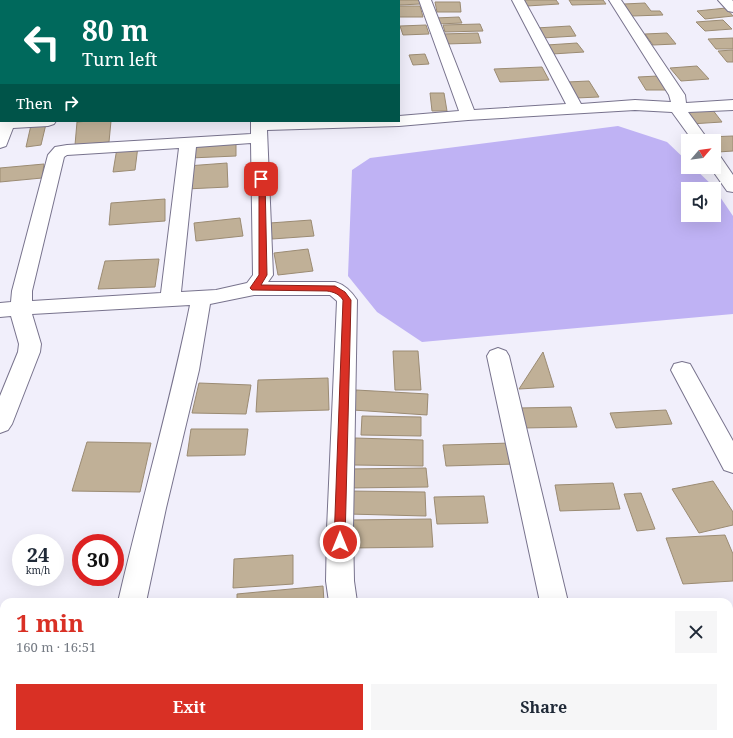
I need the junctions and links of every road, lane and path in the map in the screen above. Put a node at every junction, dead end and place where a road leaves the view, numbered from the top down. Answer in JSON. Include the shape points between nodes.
{"nodes":[{"id":1,"x":425,"y":0,"type":"edge"},
{"id":2,"x":518,"y":0,"type":"edge"},
{"id":3,"x":615,"y":0,"type":"edge"},
{"id":4,"x":724,"y":0,"type":"edge"},
{"id":5,"x":733,"y":8,"type":"edge"},
{"id":6,"x":733,"y":105,"type":"edge"},
{"id":7,"x":576,"y":108,"type":"junction"},
{"id":8,"x":677,"y":108,"type":"junction"},
{"id":9,"x":468,"y":115,"type":"junction"},
{"id":10,"x":400,"y":121,"type":"edge"},
{"id":11,"x":26,"y":122,"type":"edge"},
{"id":12,"x":354,"y":122,"type":"edge"},
{"id":13,"x":4,"y":123,"type":"edge"},
{"id":14,"x":259,"y":128,"type":"edge"},
{"id":15,"x":696,"y":134,"type":"edge"},
{"id":16,"x":0,"y":142,"type":"edge"},
{"id":17,"x":188,"y":142,"type":"junction"},
{"id":18,"x":721,"y":170,"type":"edge"},
{"id":19,"x":733,"y":187,"type":"edge"},
{"id":20,"x":254,"y":288,"type":"junction"},
{"id":21,"x":201,"y":298,"type":"junction"},
{"id":22,"x":170,"y":299,"type":"junction"},
{"id":23,"x":21,"y":308,"type":"junction"},
{"id":24,"x":0,"y":310,"type":"edge"},
{"id":25,"x":498,"y":356,"type":"dead end"},
{"id":26,"x":682,"y":370,"type":"dead end"},
{"id":27,"x":0,"y":424,"type":"edge"},
{"id":28,"x":733,"y":463,"type":"edge"},
{"id":29,"x":133,"y":598,"type":"edge"},
{"id":30,"x":342,"y":598,"type":"edge"},
{"id":31,"x":553,"y":598,"type":"edge"}],
"edges":[{"from":1,"to":9,"type":"street"},
{"from":2,"to":7,"type":"street"},
{"from":3,"to":8,"type":"street","via":[[677,95]]},
{"from":4,"to":5,"type":"street"},
{"from":6,"to":8,"type":"street"},
{"from":7,"to":8,"type":"street","via":[[635,105]]},
{"from":7,"to":9,"type":"street"},
{"from":8,"to":15,"type":"street"},
{"from":9,"to":10,"type":"street"},
{"from":11,"to":13,"type":"street"},
{"from":12,"to":14,"type":"street"},
{"from":13,"to":16,"type":"street"},
{"from":14,"to":17,"type":"street"},
{"from":14,"to":20,"type":"street","via":[[263,275]]},
{"from":17,"to":22,"type":"street"},
{"from":17,"to":23,"type":"street","via":[[67,150],[56,155],[22,291]]},
{"from":18,"to":19,"type":"street"},
{"from":20,"to":21,"type":"street","via":[[230,295]]},
{"from":20,"to":30,"type":"street","via":[[335,289],[347,300],[340,529]]},
{"from":21,"to":22,"type":"street"},
{"from":21,"to":29,"type":"street","via":[[188,370]]},
{"from":22,"to":23,"type":"street"},
{"from":23,"to":24,"type":"street"},
{"from":23,"to":27,"type":"street","via":[[30,344],[29,352]]},
{"from":25,"to":31,"type":"street"},
{"from":26,"to":28,"type":"street"}]}
